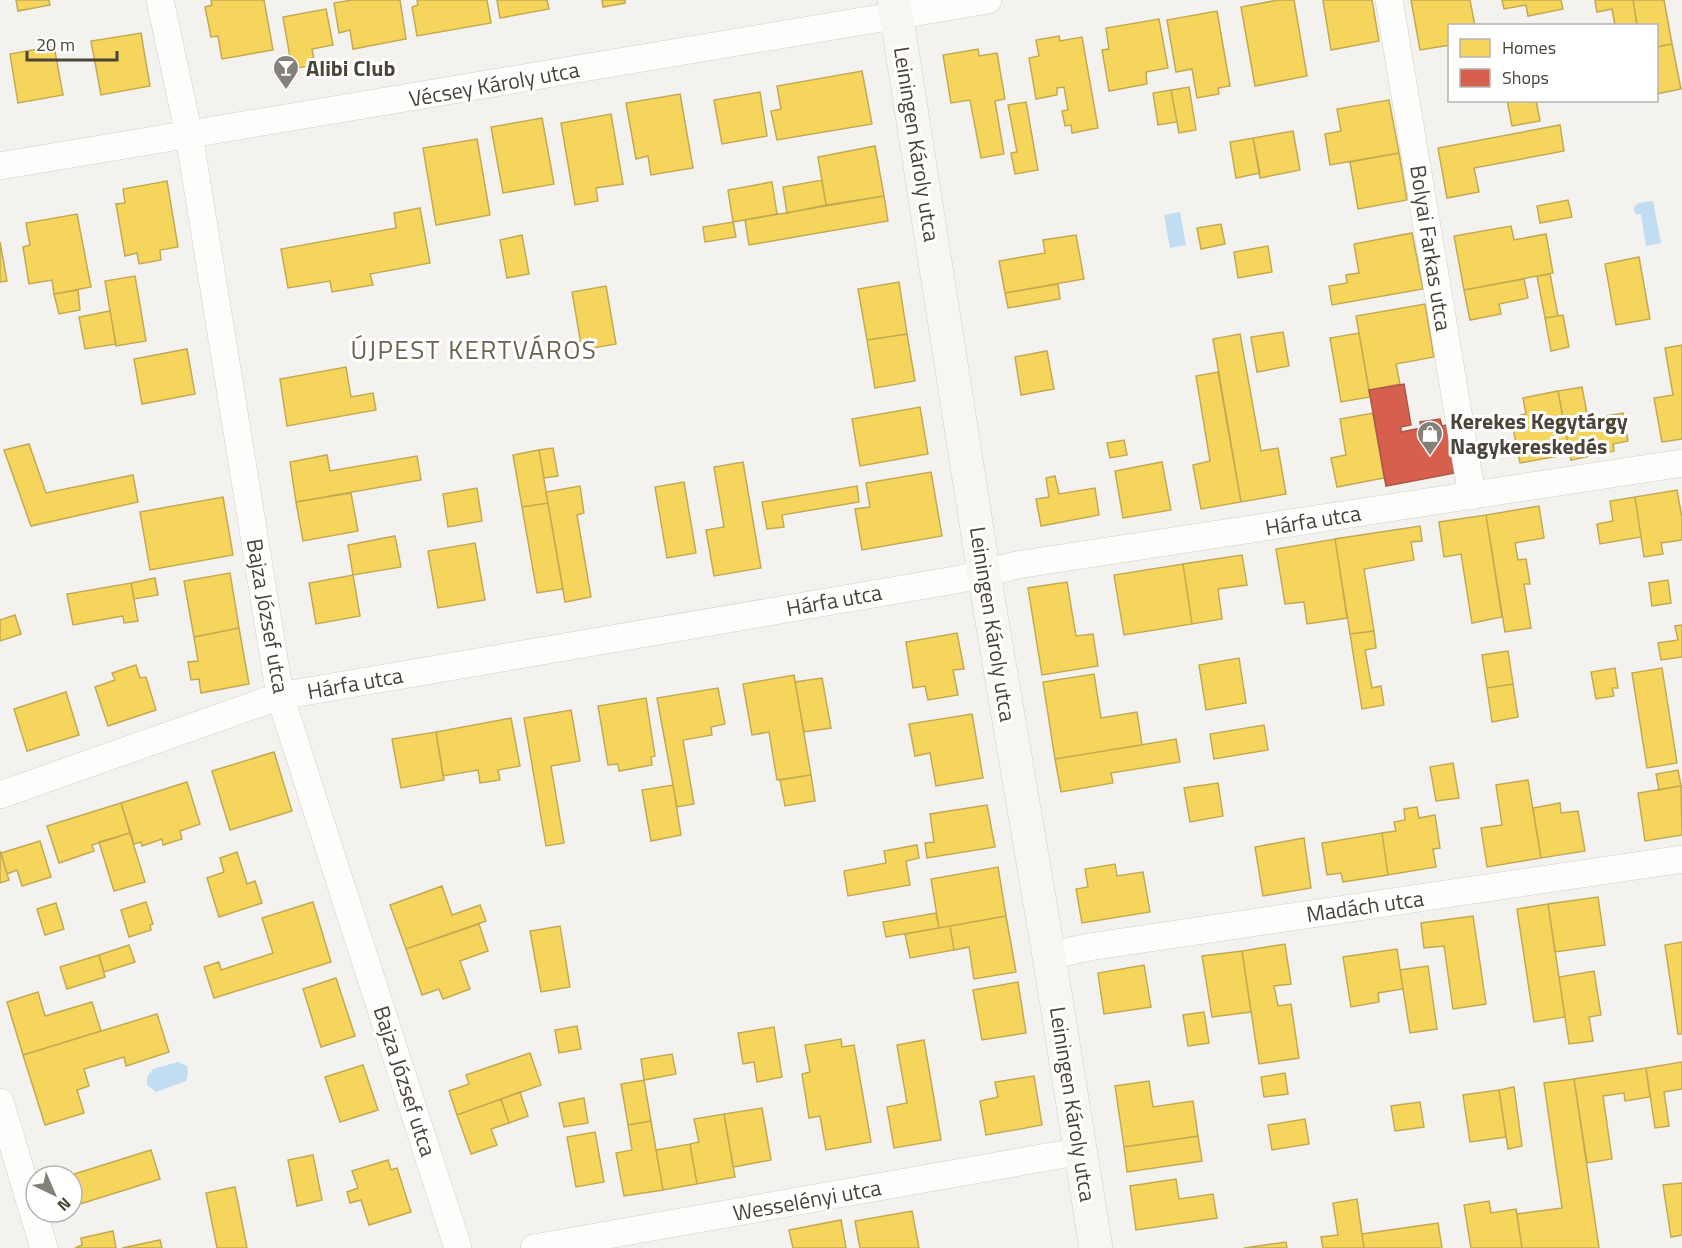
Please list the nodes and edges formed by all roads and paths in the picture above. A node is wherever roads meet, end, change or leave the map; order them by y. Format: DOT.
graph roads {
  1 [pos="160,0"];
  2 [pos="988,0"];
  3 [pos="1389,0"];
  4 [pos="895,8"];
  5 [pos="189,135"];
  6 [pos="0,166"];
  7 [pos="1682,463"];
  8 [pos="1472,496"];
  9 [pos="984,574"];
  10 [pos="280,696"];
  11 [pos="0,795"];
  12 [pos="1682,859"];
  13 [pos="1049,956"];
  14 [pos="0,1102"];
  15 [pos="1081,1151"];
  16 [pos="44,1248"];
  17 [pos="459,1248"];
  18 [pos="534,1248"];
  19 [pos="1096,1248"];
  1 -- 5 [label="street, Bajza József utca"];
  2 -- 4 [label="street, Vécsey Károly utca"];
  3 -- 8 [label="street, Bolyai Farkas utca"];
  4 -- 5 [label="street, Vécsey Károly utca"];
  4 -- 9 [label="street, Leiningen Károly utca"];
  5 -- 6 [label="street, Vécsey Károly utca"];
  5 -- 10 [label="street, Bajza József utca"];
  7 -- 8 [label="street, Hárfa utca"];
  8 -- 9 [label="street, Hárfa utca"];
  9 -- 10 [label="street, Hárfa utca"];
  9 -- 13 [label="street, Leiningen Károly utca"];
  10 -- 11 [label="street, Hárfa utca"];
  10 -- 17 [label="street, Bajza József utca"];
  12 -- 13 [label="street, Madách utca"];
  13 -- 15 [label="street, Leiningen Károly utca"];
  14 -- 16 [label="street"];
  15 -- 18 [label="street, Wesselényi utca"];
  15 -- 19 [label="street, Leiningen Károly utca"];
}
